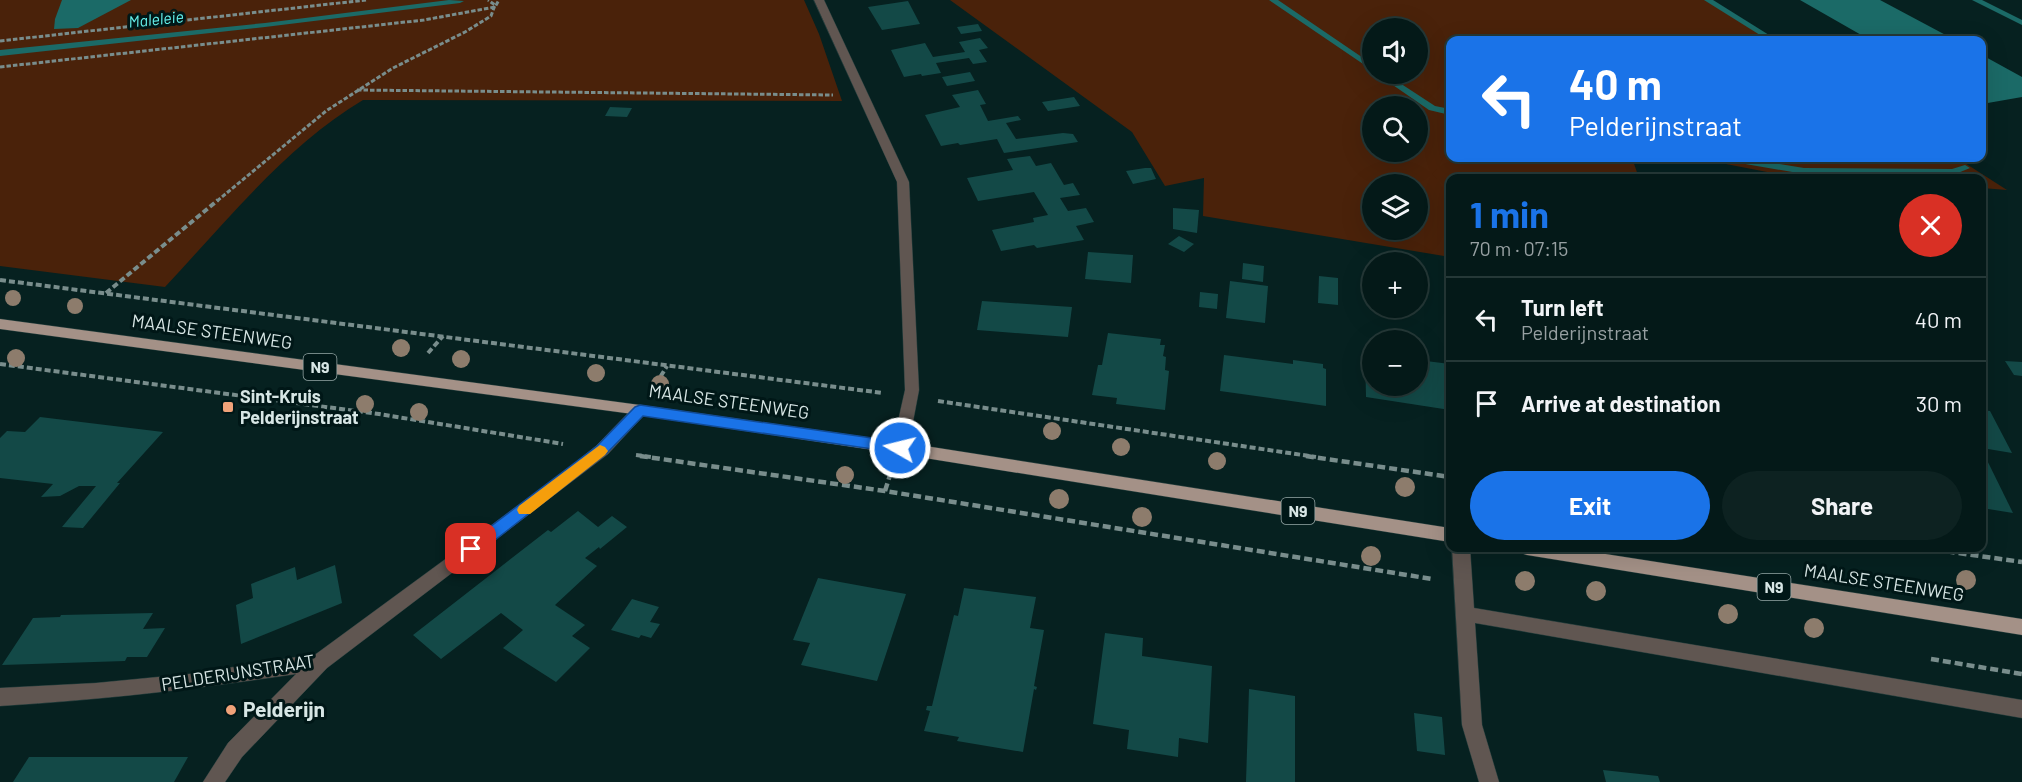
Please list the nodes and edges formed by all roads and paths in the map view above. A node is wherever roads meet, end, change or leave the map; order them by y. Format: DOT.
graph roads {
  1 [pos="366,0"];
  2 [pos="488,0"];
  3 [pos="499,0"];
  4 [pos="819,0"];
  5 [pos="495,7"];
  6 [pos="0,41"];
  7 [pos="0,67"];
  8 [pos="357,90"];
  9 [pos="863,96"];
  10 [pos="0,280"];
  11 [pos="105,293"];
  12 [pos="0,324"];
  13 [pos="0,364"];
  14 [pos="911,397"];
  15 [pos="640,410"];
  16 [pos="900,448"];
  17 [pos="602,450"];
  18 [pos="1446,476"];
  19 [pos="885,492"];
  20 [pos="1446,534"];
  21 [pos="1461,552"];
  22 [pos="1552,552"];
  23 [pos="1951,552"];
  24 [pos="2022,562"];
  25 [pos="1465,614"];
  26 [pos="2022,627"];
  27 [pos="320,662"];
  28 [pos="0,697"];
  29 [pos="2022,709"];
  30 [pos="213,782"];
  31 [pos="1489,782"];
  1 -- 6 [label="path"];
  2 -- 5 [label="path"];
  3 -- 5 [label="path"];
  4 -- 9 [label="street"];
  5 -- 7 [label="path"];
  5 -- 8 [label="path"];
  8 -- 9 [label="path"];
  8 -- 11 [label="path"];
  9 -- 14 [label="street"];
  10 -- 11 [label="path"];
  11 -- 14 [label="path"];
  12 -- 15 [label="main road, MAALSE STEENWEG / N9"];
  13 -- 17 [label="path"];
  14 -- 16 [label="street"];
  14 -- 18 [label="path"];
  15 -- 16 [label="main road, MAALSE STEENWEG / N9"];
  15 -- 17 [label="street, PELDERIJNSTRAAT"];
  16 -- 20 [label="main road, MAALSE STEENWEG / N9"];
  17 -- 19 [label="path"];
  17 -- 27 [label="street, PELDERIJNSTRAAT"];
  21 -- 25 [label="street"];
  22 -- 26 [label="main road, MAALSE STEENWEG / N9"];
  23 -- 24 [label="path"];
  25 -- 29 [label="street"];
  25 -- 31 [label="street"];
  27 -- 28 [label="street, PELDERIJNSTRAAT"];
  27 -- 30 [label="street"];
}
